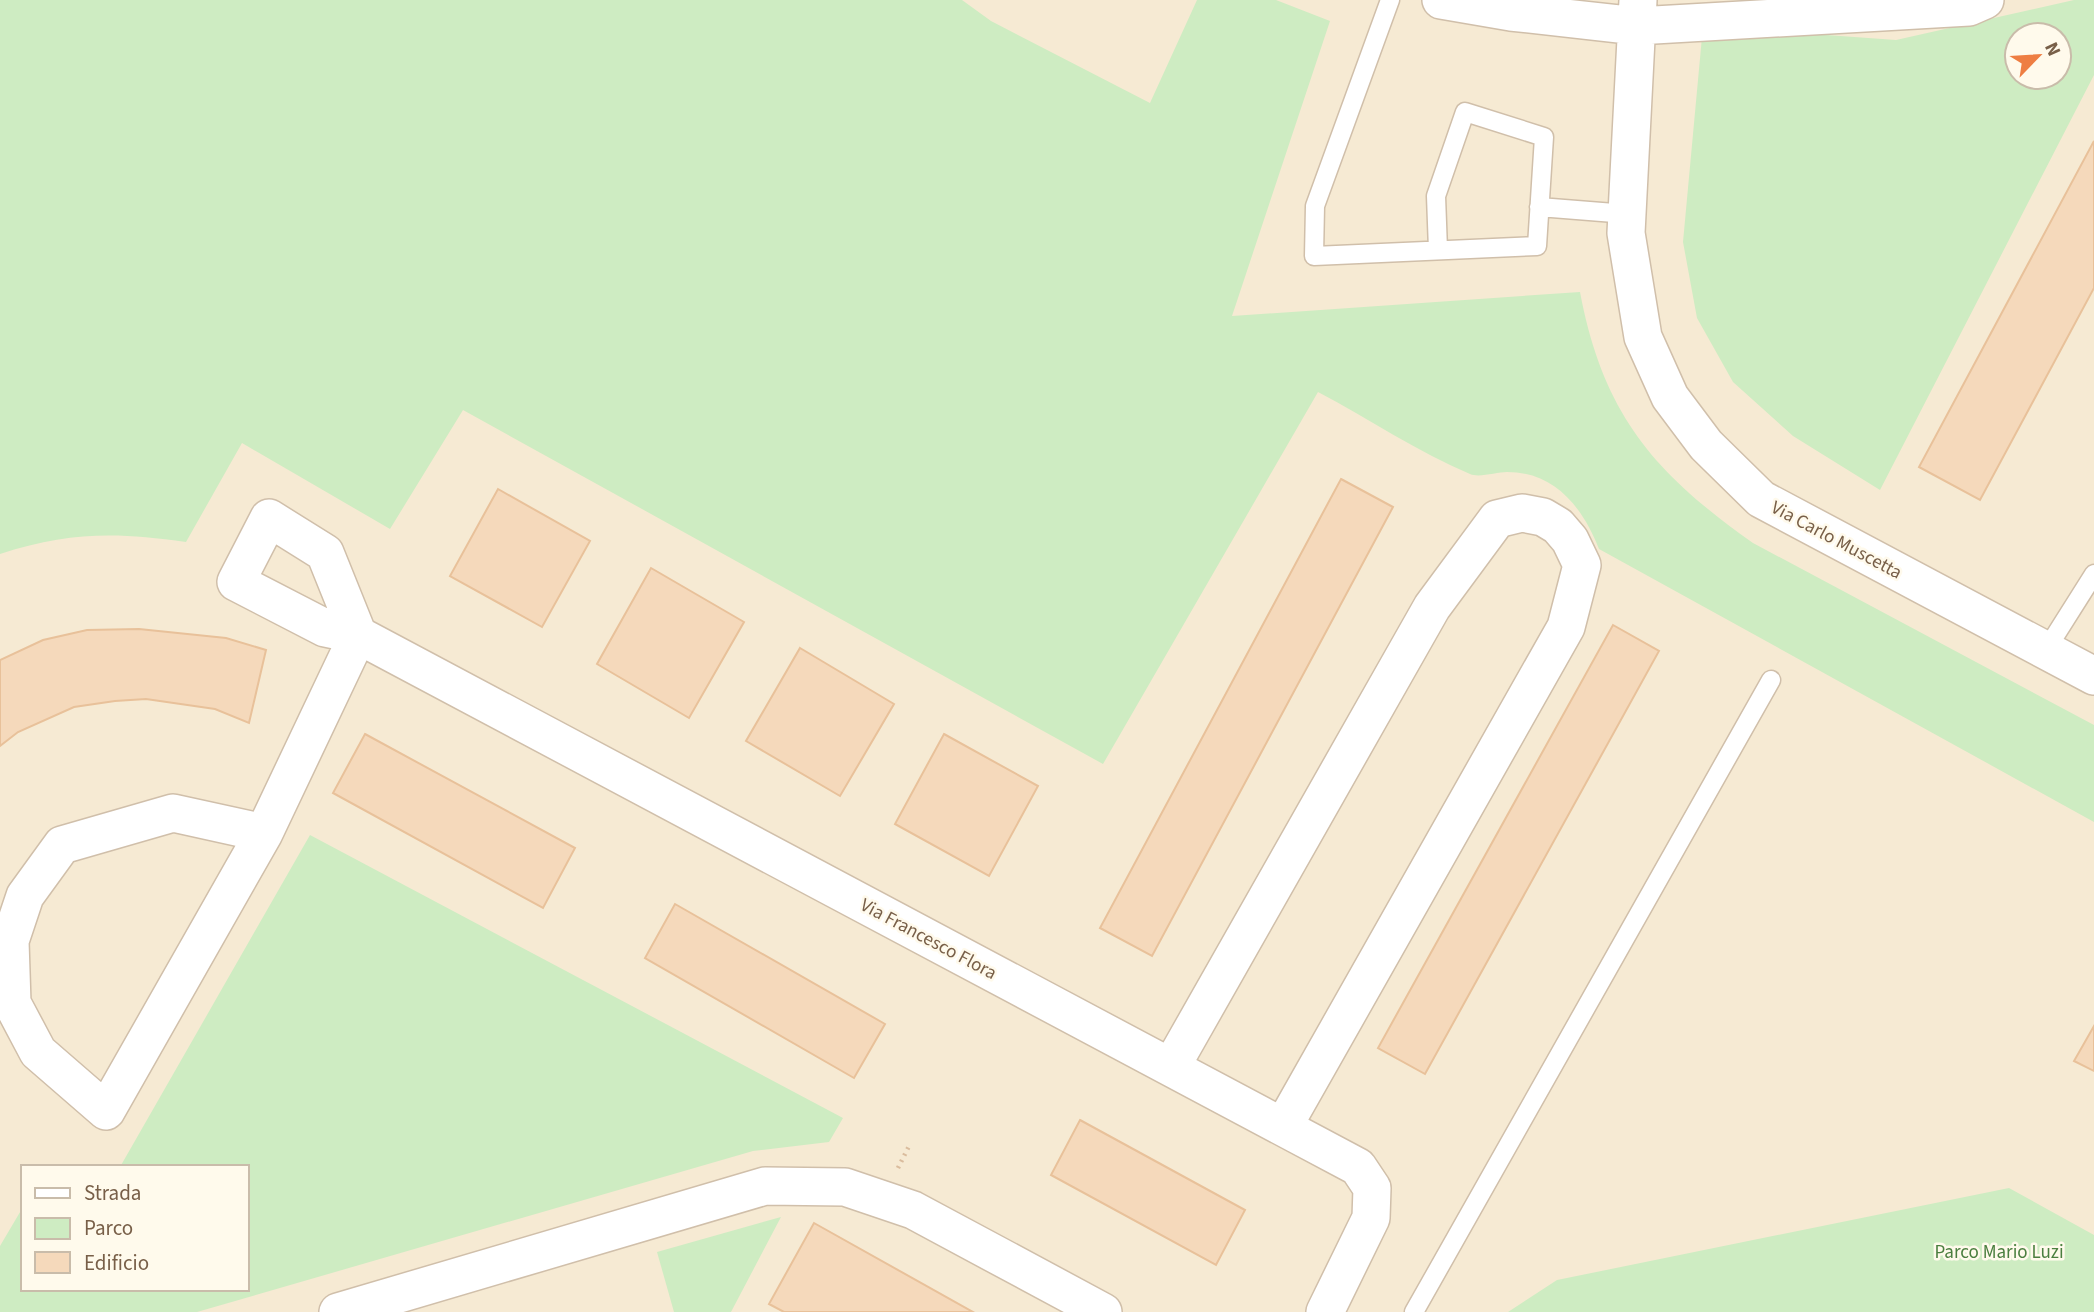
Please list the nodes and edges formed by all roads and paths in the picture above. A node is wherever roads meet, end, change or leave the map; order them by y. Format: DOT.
graph roads {
  1 [pos="1390,0"];
  2 [pos="1441,0"];
  3 [pos="1984,0"];
  4 [pos="1637,13"];
  5 [pos="1539,207"];
  6 [pos="1627,214"];
  7 [pos="1438,250"];
  8 [pos="2094,574"];
  9 [pos="2046,650"];
  10 [pos="2094,676"];
  11 [pos="1771,680"];
  12 [pos="264,833"];
  13 [pos="1171,1067"];
  14 [pos="1283,1127"];
  15 [pos="338,1312"];
  16 [pos="1104,1312"];
  17 [pos="1325,1312"];
  18 [pos="1414,1312"];
  1 -- 7 [label="lane"];
  2 -- 4 [label="street"];
  3 -- 4 [label="street"];
  4 -- 6 [label="street, Via Carlo Muscetta"];
  5 -- 6 [label="lane"];
  5 -- 7 [label="lane"];
  5 -- 7 [label="lane"];
  6 -- 9 [label="street, Via Carlo Muscetta"];
  8 -- 9 [label="lane"];
  9 -- 10 [label="street, Via Carlo Muscetta"];
  11 -- 18 [label="lane"];
  12 -- 12 [label="street"];
  12 -- 13 [label="street, Via Francesco Flora"];
  13 -- 14 [label="street, Via Francesco Flora"];
  13 -- 14 [label="street"];
  14 -- 17 [label="street, Via Francesco Flora"];
  15 -- 16 [label="street"];
}
